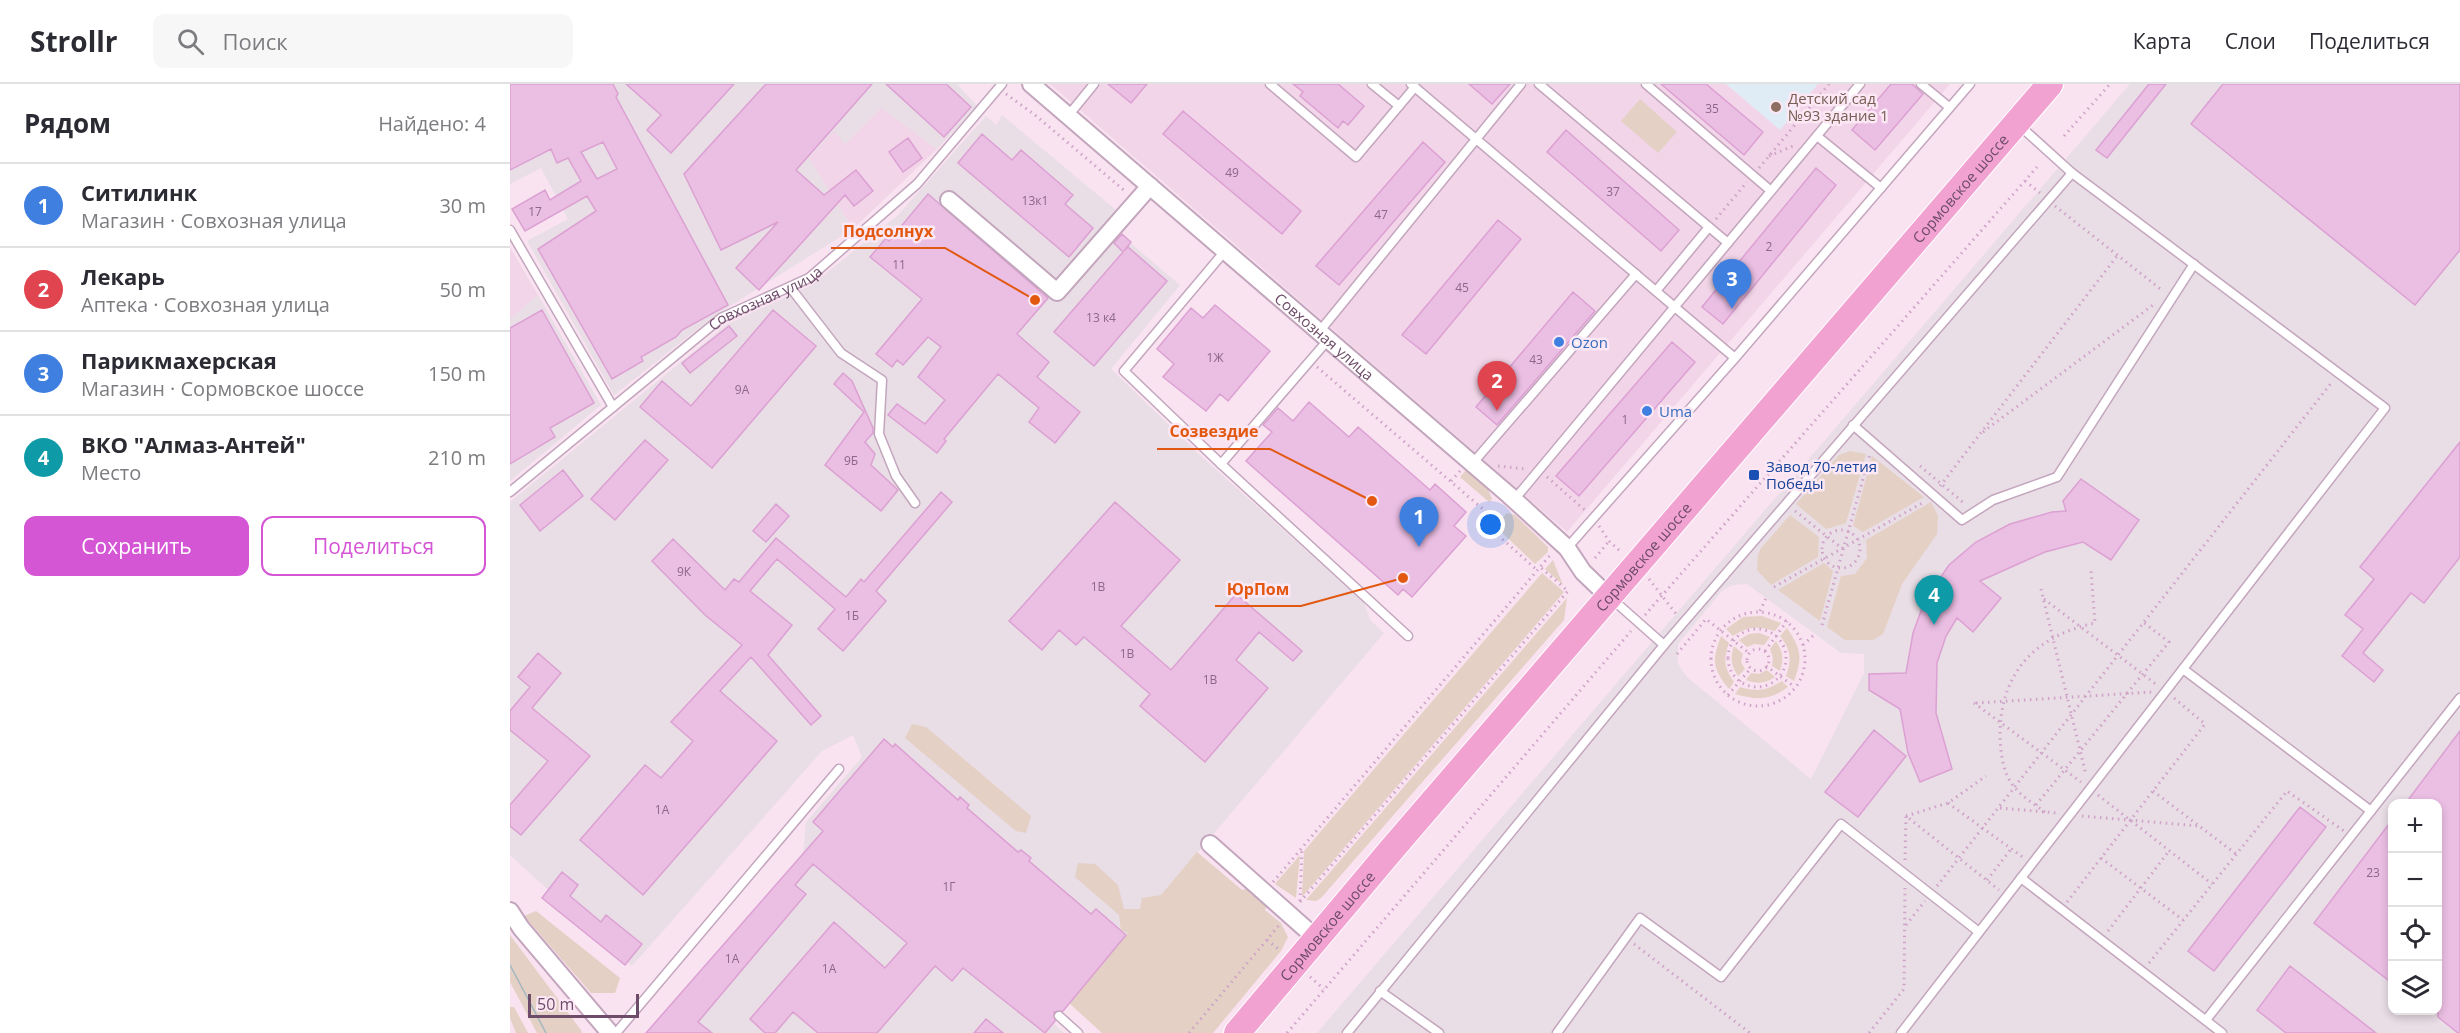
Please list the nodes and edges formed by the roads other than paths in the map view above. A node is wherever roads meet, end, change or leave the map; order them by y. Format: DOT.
graph roads {
  1 [pos="1031,84"];
  2 [pos="1095,84"];
  3 [pos="1269,84"];
  4 [pos="1372,84"];
  5 [pos="1521,84"];
  6 [pos="1539,84"];
  7 [pos="1646,84"];
  8 [pos="1860,84"];
  9 [pos="1922,84"];
  10 [pos="1970,84"];
  11 [pos="2050,84"];
  12 [pos="1413,86"];
  13 [pos="1001,87"];
  14 [pos="1399,106"];
  15 [pos="1949,107"];
  16 [pos="1068,116"];
  17 [pos="2016,123"];
  18 [pos="1817,135"];
  19 [pos="1475,138"];
  20 [pos="2072,173"];
  21 [pos="1150,186"];
  22 [pos="1881,188"];
  23 [pos="1771,191"];
  24 [pos="949,200"];
  25 [pos="1709,227"];
  26 [pos="510,230"];
  27 [pos="1728,243"];
  28 [pos="1225,251"];
  29 [pos="2194,264"];
  30 [pos="1636,274"];
  31 [pos="790,287"];
  32 [pos="1656,291"];
  33 [pos="1675,307"];
  34 [pos="1323,336"];
  35 [pos="1735,358"];
  36 [pos="613,407"];
  37 [pos="1853,425"];
  38 [pos="1221,464"];
  39 [pos="1468,466"];
  40 [pos="510,492"];
  41 [pos="1514,500"];
  42 [pos="915,502"];
  43 [pos="1564,545"];
  44 [pos="1609,597"];
  45 [pos="1408,636"];
  46 [pos="1664,645"];
  47 [pos="2183,669"];
  48 [pos="2460,698"];
  49 [pos="839,769"];
  50 [pos="2371,811"];
  51 [pos="1210,844"];
  52 [pos="2021,878"];
  53 [pos="510,911"];
  54 [pos="1979,932"];
  55 [pos="1317,939"];
  56 [pos="1380,991"];
  57 [pos="1059,1016"];
  58 [pos="2206,1020"];
  59 [pos="610,1033"];
  60 [pos="616,1033"];
  61 [pos="1078,1033"];
  62 [pos="1237,1033"];
  63 [pos="1347,1033"];
  64 [pos="1439,1033"];
  65 [pos="1557,1033"];
  66 [pos="1900,1033"];
  67 [pos="2222,1033"];
  1 -- 16 [label="street, Совхозная улица"];
  2 -- 16 [label="lane"];
  3 -- 14 [label="lane"];
  4 -- 14 [label="lane"];
  5 -- 19 [label="lane"];
  6 -- 25 [label="lane"];
  7 -- 23 [label="lane"];
  8 -- 18 [label="lane"];
  9 -- 15 [label="lane"];
  10 -- 15 [label="lane"];
  11 -- 17 [label="main road, Сормовское шоссе"];
  12 -- 14 [label="lane"];
  12 -- 19 [label="lane"];
  13 -- 31 [label="lane, Совхозная улица"];
  15 -- 22 [label="lane"];
  16 -- 21 [label="street, Совхозная улица"];
  17 -- 20 [label="lane"];
  17 -- 44 [label="main road, Сормовское шоссе"];
  18 -- 22 [label="lane"];
  18 -- 23 [label="lane"];
  19 -- 30 [label="lane"];
  19 -- 34 [label="lane"];
  20 -- 29 [label="lane"];
  20 -- 37 [label="lane"];
  21 -- 24 [label="street"];
  21 -- 28 [label="street, Совхозная улица"];
  22 -- 35 [label="lane"];
  23 -- 27 [label="lane"];
  25 -- 27 [label="lane"];
  25 -- 32 [label="lane"];
  26 -- 36 [label="lane"];
  27 -- 33 [label="lane"];
  28 -- 34 [label="street, Совхозная улица"];
  28 -- 38 [label="lane"];
  29 -- 37 [label="lane"];
  29 -- 47 [label="lane"];
  30 -- 32 [label="lane"];
  30 -- 39 [label="lane"];
  31 -- 36 [label="lane, Совхозная улица"];
  31 -- 42 [label="lane"];
  32 -- 33 [label="lane"];
  33 -- 35 [label="lane"];
  33 -- 41 [label="lane"];
  34 -- 38 [label="lane"];
  34 -- 39 [label="street, Совхозная улица"];
  35 -- 43 [label="lane"];
  36 -- 40 [label="lane, Совхозная улица"];
  37 -- 46 [label="lane"];
  38 -- 45 [label="lane"];
  39 -- 41 [label="street, Совхозная улица"];
  41 -- 43 [label="street, Совхозная улица"];
  43 -- 44 [label="street, Совхозная улица"];
  44 -- 46 [label="lane"];
  44 -- 55 [label="main road, Сормовское шоссе"];
  46 -- 56 [label="lane"];
  47 -- 50 [label="lane"];
  47 -- 52 [label="lane"];
  48 -- 50 [label="lane"];
  49 -- 60 [label="lane"];
  50 -- 58 [label="lane"];
  51 -- 55 [label="street"];
  52 -- 54 [label="lane"];
  52 -- 58 [label="lane"];
  53 -- 59 [label="street"];
  54 -- 65 [label="lane"];
  54 -- 66 [label="lane"];
  55 -- 62 [label="main road, Сормовское шоссе"];
  56 -- 63 [label="lane"];
  56 -- 64 [label="lane"];
  57 -- 61 [label="lane"];
  58 -- 67 [label="lane"];
}
